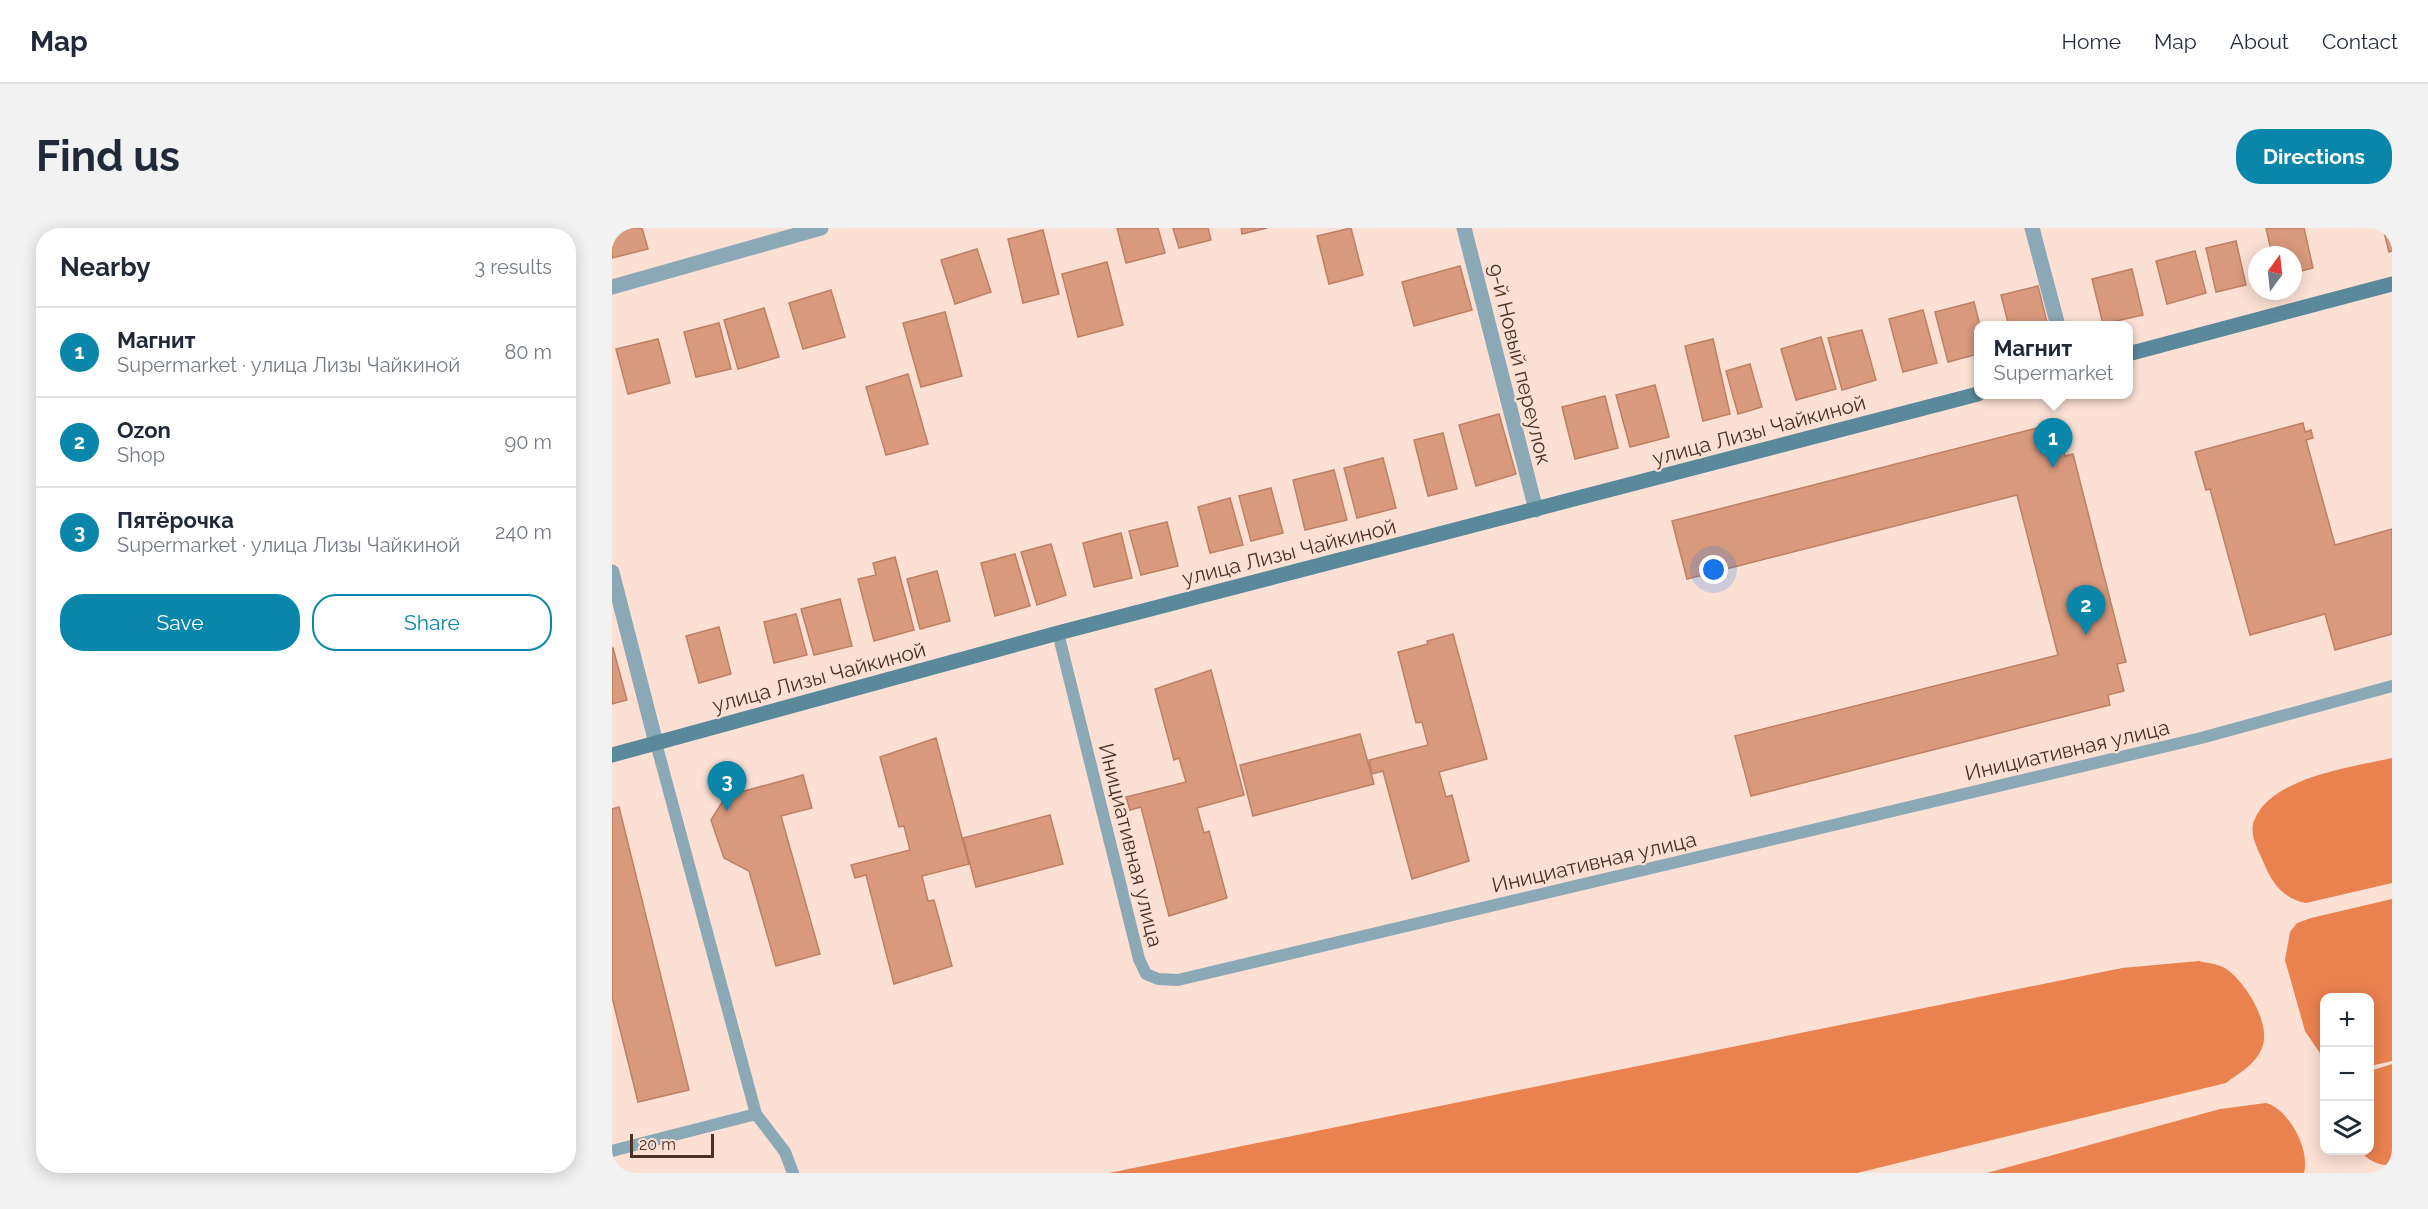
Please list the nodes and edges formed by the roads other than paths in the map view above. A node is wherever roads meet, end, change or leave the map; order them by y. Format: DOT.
graph roads {
  1 [pos="821,228"];
  2 [pos="1464,228"];
  3 [pos="2032,228"];
  4 [pos="2392,284"];
  5 [pos="612,287"];
  6 [pos="2057,321"];
  7 [pos="2133,353"];
  8 [pos="1974,395"];
  9 [pos="1536,510"];
  10 [pos="612,572"];
  11 [pos="1058,633"];
  12 [pos="2392,686"];
  13 [pos="656,743"];
  14 [pos="612,755"];
  15 [pos="756,1114"];
  16 [pos="612,1151"];
  17 [pos="793,1173"];
  1 -- 5 [label="street"];
  2 -- 9 [label="street, 9-й Новый переулок"];
  3 -- 6 [label="street"];
  4 -- 7 [label="main road"];
  8 -- 9 [label="main road, улица Лизы Чайкиной"];
  9 -- 11 [label="main road, улица Лизы Чайкиной"];
  10 -- 13 [label="street"];
  11 -- 12 [label="lane, Инициативная улица"];
  11 -- 13 [label="main road, улица Лизы Чайкиной"];
  13 -- 14 [label="main road, улица Лизы Чайкиной"];
  13 -- 15 [label="lane"];
  15 -- 16 [label="lane"];
  15 -- 17 [label="lane"];
}
